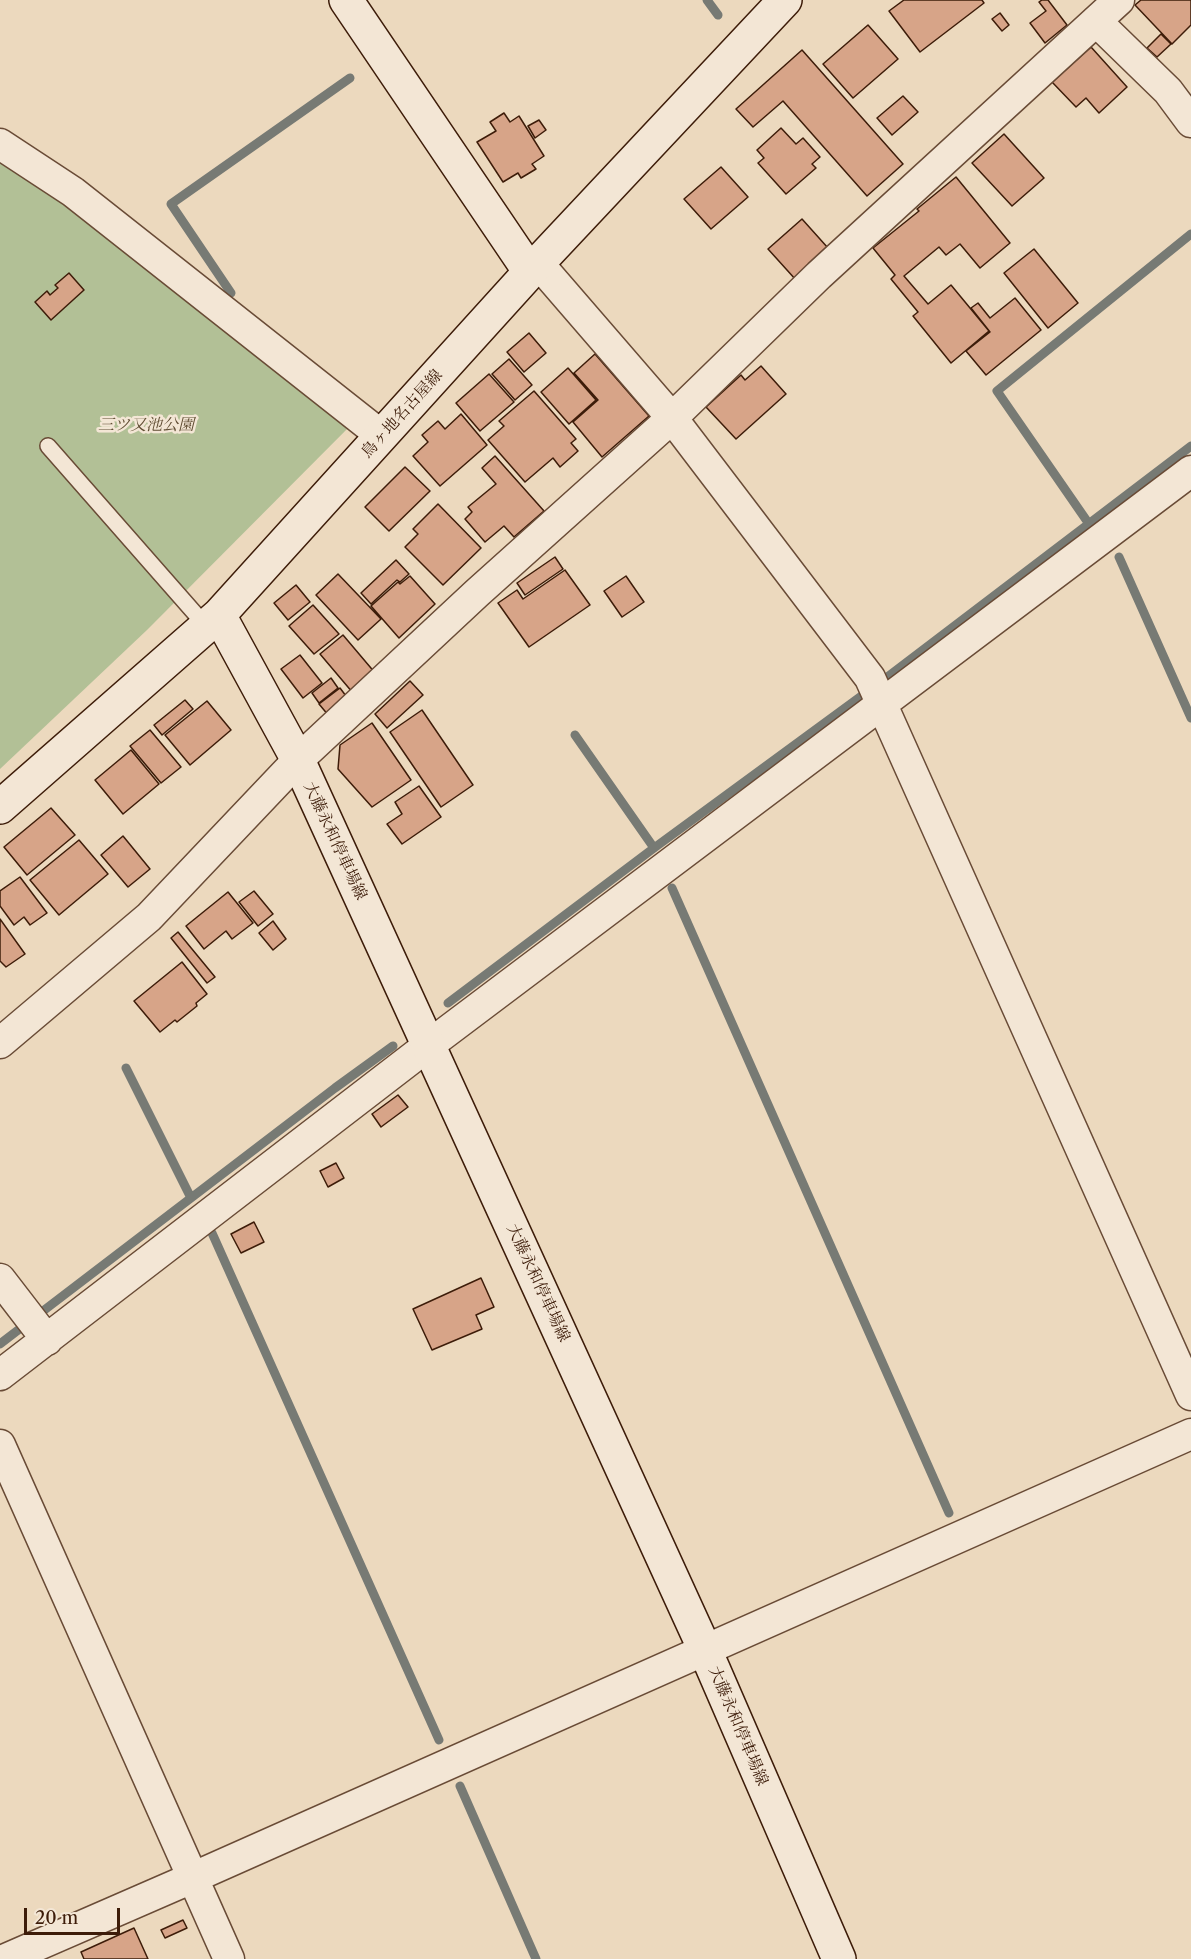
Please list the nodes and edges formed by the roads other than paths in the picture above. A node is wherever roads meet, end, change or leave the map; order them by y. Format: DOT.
graph roads {
  1 [pos="346,0"];
  2 [pos="785,0"];
  3 [pos="1119,0"];
  4 [pos="1096,21"];
  5 [pos="1191,123"];
  6 [pos="0,144"];
  7 [pos="534,268"];
  8 [pos="672,418"];
  9 [pos="382,436"];
  10 [pos="48,446"];
  11 [pos="1191,471"];
  12 [pos="213,620"];
  13 [pos="882,703"];
  14 [pos="298,760"];
  15 [pos="0,807"];
  16 [pos="0,1043"];
  17 [pos="429,1045"];
  18 [pos="0,1279"];
  19 [pos="47,1340"];
  20 [pos="0,1375"];
  21 [pos="1191,1395"];
  22 [pos="1191,1434"];
  23 [pos="0,1445"];
  24 [pos="705,1650"];
  25 [pos="192,1878"];
  26 [pos="6,1959"];
  27 [pos="228,1959"];
  28 [pos="839,1959"];
  1 -- 7 [label="main road"];
  2 -- 7 [label="main road, 鳥ヶ地名古屋線"];
  3 -- 4 [label="street"];
  4 -- 5 [label="street"];
  4 -- 8 [label="street"];
  6 -- 9 [label="street"];
  7 -- 8 [label="street"];
  7 -- 9 [label="main road, 鳥ヶ地名古屋線"];
  8 -- 13 [label="street"];
  8 -- 14 [label="street"];
  9 -- 12 [label="main road, 鳥ヶ地名古屋線"];
  10 -- 12 [label="lane"];
  11 -- 13 [label="street"];
  12 -- 14 [label="main road, 大藤永和停車場線"];
  12 -- 15 [label="main road, 鳥ヶ地名古屋線"];
  13 -- 17 [label="street"];
  13 -- 21 [label="street"];
  14 -- 16 [label="street"];
  14 -- 17 [label="main road, 大藤永和停車場線"];
  17 -- 19 [label="street"];
  17 -- 24 [label="main road, 大藤永和停車場線"];
  18 -- 19 [label="street"];
  19 -- 20 [label="street"];
  22 -- 24 [label="street"];
  23 -- 25 [label="street"];
  24 -- 25 [label="street"];
  24 -- 28 [label="main road, 大藤永和停車場線"];
  25 -- 26 [label="street"];
  25 -- 27 [label="street"];
}
